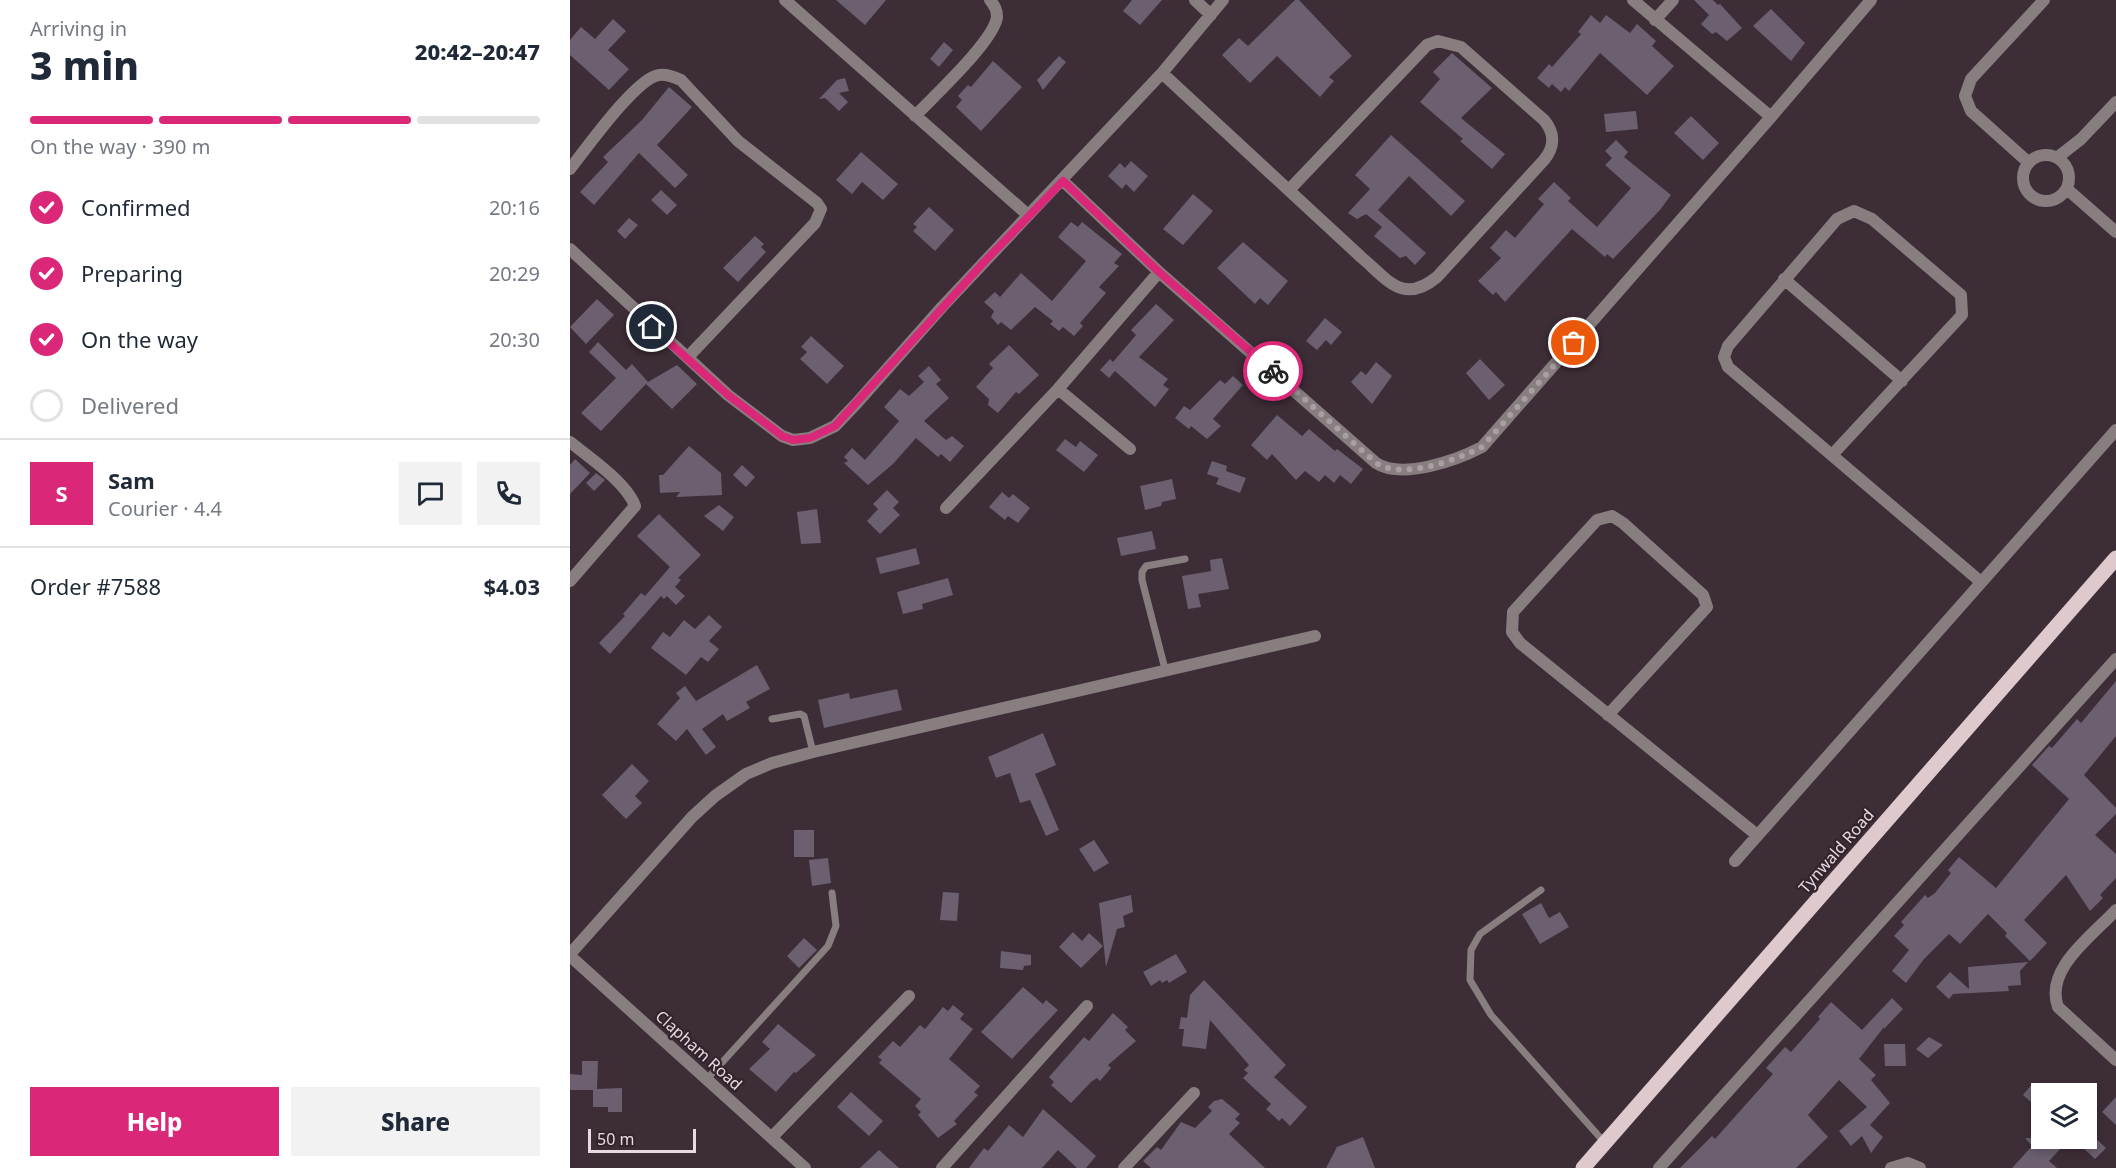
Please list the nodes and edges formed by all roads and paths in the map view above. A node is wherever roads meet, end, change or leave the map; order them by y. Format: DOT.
graph roads {
  1 [pos="785,0"];
  2 [pos="990,0"];
  3 [pos="1195,0"];
  4 [pos="1223,0"];
  5 [pos="1633,0"];
  6 [pos="1673,0"];
  7 [pos="1871,0"];
  8 [pos="2044,0"];
  9 [pos="1211,15"];
  10 [pos="1655,20"];
  11 [pos="1162,73"];
  12 [pos="2116,102"];
  13 [pos="915,116"];
  14 [pos="1772,117"];
  15 [pos="2058,157"];
  16 [pos="2028,162"];
  17 [pos="570,169"];
  18 [pos="1063,181"];
  19 [pos="2067,189"];
  20 [pos="1289,190"];
  21 [pos="1028,215"];
  22 [pos="2116,232"];
  23 [pos="570,249"];
  24 [pos="1159,272"];
  25 [pos="1784,279"];
  26 [pos="688,357"];
  27 [pos="1902,381"];
  28 [pos="1058,389"];
  29 [pos="2116,430"];
  30 [pos="570,442"];
  31 [pos="1130,449"];
  32 [pos="1832,455"];
  33 [pos="946,508"];
  34 [pos="1185,559"];
  35 [pos="2116,559"];
  36 [pos="570,581"];
  37 [pos="1981,582"];
  38 [pos="1315,636"];
  39 [pos="2116,659"];
  40 [pos="1165,669"];
  41 [pos="1608,715"];
  42 [pos="772,719"];
  43 [pos="813,752"];
  44 [pos="1757,835"];
  45 [pos="1735,861"];
  46 [pos="1541,890"];
  47 [pos="832,894"];
  48 [pos="2116,910"];
  49 [pos="570,955"];
  50 [pos="909,996"];
  51 [pos="1087,1006"];
  52 [pos="2116,1060"];
  53 [pos="706,1078"];
  54 [pos="1194,1093"];
  55 [pos="772,1137"];
  56 [pos="1605,1143"];
  57 [pos="805,1168"];
  58 [pos="942,1168"];
  59 [pos="1124,1168"];
  60 [pos="1583,1168"];
  61 [pos="1659,1168"];
  62 [pos="1891,1168"];
  63 [pos="1920,1168"];
  1 -- 13 [label="street"];
  2 -- 13 [label="street"];
  3 -- 9 [label="street"];
  4 -- 9 [label="street"];
  5 -- 10 [label="street"];
  6 -- 10 [label="street"];
  7 -- 14 [label="street"];
  8 -- 16 [label="street"];
  9 -- 11 [label="street"];
  10 -- 14 [label="street"];
  11 -- 18 [label="street"];
  11 -- 20 [label="street"];
  12 -- 15 [label="street"];
  13 -- 21 [label="street"];
  14 -- 24 [label="street"];
  15 -- 16 [label="street"];
  15 -- 19 [label="street"];
  16 -- 19 [label="street"];
  17 -- 26 [label="street"];
  18 -- 21 [label="street"];
  18 -- 24 [label="street"];
  19 -- 22 [label="street"];
  20 -- 20 [label="street"];
  21 -- 26 [label="street"];
  23 -- 26 [label="street"];
  24 -- 28 [label="street"];
  25 -- 27 [label="street"];
  25 -- 27 [label="street"];
  25 -- 32 [label="street"];
  27 -- 32 [label="street"];
  28 -- 31 [label="street"];
  28 -- 33 [label="street"];
  29 -- 37 [label="street"];
  30 -- 36 [label="street"];
  32 -- 37 [label="street"];
  34 -- 40 [label="lane"];
  35 -- 56 [label="main road, Tynwald Road"];
  37 -- 44 [label="street"];
  38 -- 40 [label="street"];
  39 -- 61 [label="street"];
  40 -- 43 [label="street"];
  41 -- 41 [label="street"];
  41 -- 44 [label="street"];
  42 -- 43 [label="lane"];
  43 -- 49 [label="street"];
  44 -- 45 [label="street"];
  46 -- 56 [label="lane"];
  47 -- 53 [label="lane"];
  48 -- 52 [label="street"];
  49 -- 53 [label="street, Clapham Road"];
  50 -- 55 [label="street"];
  51 -- 58 [label="street"];
  53 -- 55 [label="street, Clapham Road"];
  54 -- 59 [label="street"];
  55 -- 57 [label="street, Clapham Road"];
  56 -- 60 [label="main road, Tynwald Road"];
  62 -- 63 [label="street"];
}
